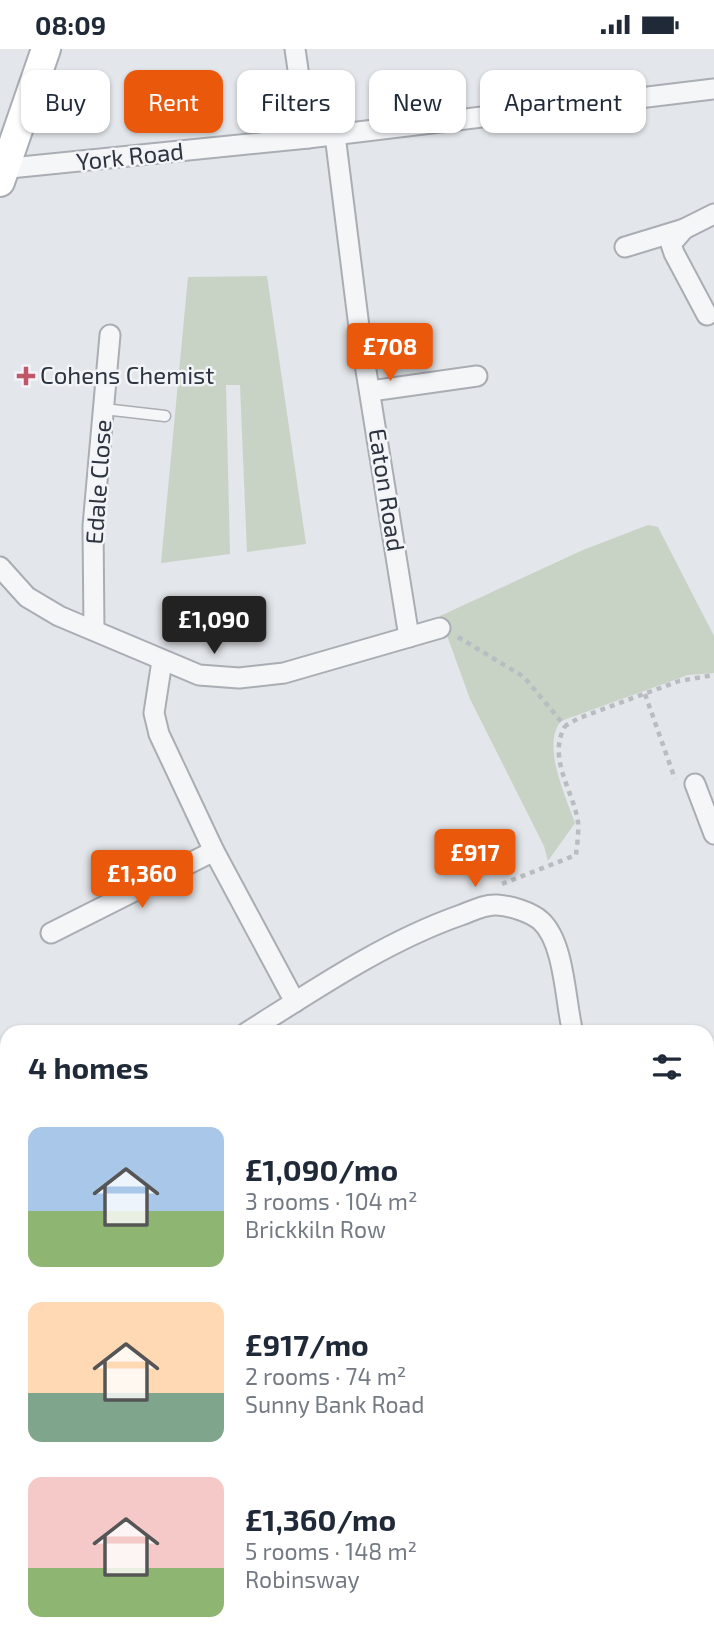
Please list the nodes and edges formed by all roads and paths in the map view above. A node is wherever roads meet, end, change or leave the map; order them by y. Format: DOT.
graph roads {
  1 [pos="46,49"];
  2 [pos="295,49"];
  3 [pos="714,89"];
  4 [pos="335,135"];
  5 [pos="308,138"];
  6 [pos="1,173"];
  7 [pos="714,214"];
  8 [pos="684,229"];
  9 [pos="625,247"];
  10 [pos="707,315"];
  11 [pos="110,335"];
  12 [pos="477,376"];
  13 [pos="371,391"];
  14 [pos="104,409"];
  15 [pos="165,416"];
  16 [pos="0,567"];
  17 [pos="440,628"];
  18 [pos="94,630"];
  19 [pos="409,637"];
  20 [pos="162,661"];
  21 [pos="714,675"];
  22 [pos="645,694"];
  23 [pos="565,726"];
  24 [pos="695,785"];
  25 [pos="714,834"];
  26 [pos="214,851"];
  27 [pos="495,905"];
  28 [pos="51,933"];
  29 [pos="295,1002"];
  30 [pos="259,1025"];
  31 [pos="572,1025"];
  1 -- 6 [label="street"];
  2 -- 5 [label="street"];
  3 -- 4 [label="street, York Road"];
  4 -- 5 [label="street, York Road"];
  4 -- 13 [label="street, Eaton Road"];
  5 -- 6 [label="street, York Road"];
  7 -- 8 [label="street"];
  8 -- 9 [label="street"];
  8 -- 10 [label="street"];
  11 -- 14 [label="street, Edale Close"];
  12 -- 13 [label="street"];
  13 -- 19 [label="street, Eaton Road"];
  14 -- 15 [label="lane"];
  14 -- 18 [label="street, Edale Close"];
  16 -- 18 [label="street"];
  17 -- 19 [label="street"];
  17 -- 23 [label="path"];
  18 -- 20 [label="street"];
  19 -- 20 [label="street"];
  20 -- 26 [label="street"];
  21 -- 22 [label="path"];
  22 -- 23 [label="path"];
  22 -- 24 [label="path"];
  23 -- 27 [label="path"];
  24 -- 25 [label="street"];
  26 -- 28 [label="street"];
  26 -- 29 [label="street"];
  27 -- 29 [label="street"];
  27 -- 31 [label="street"];
  29 -- 30 [label="street"];
}
